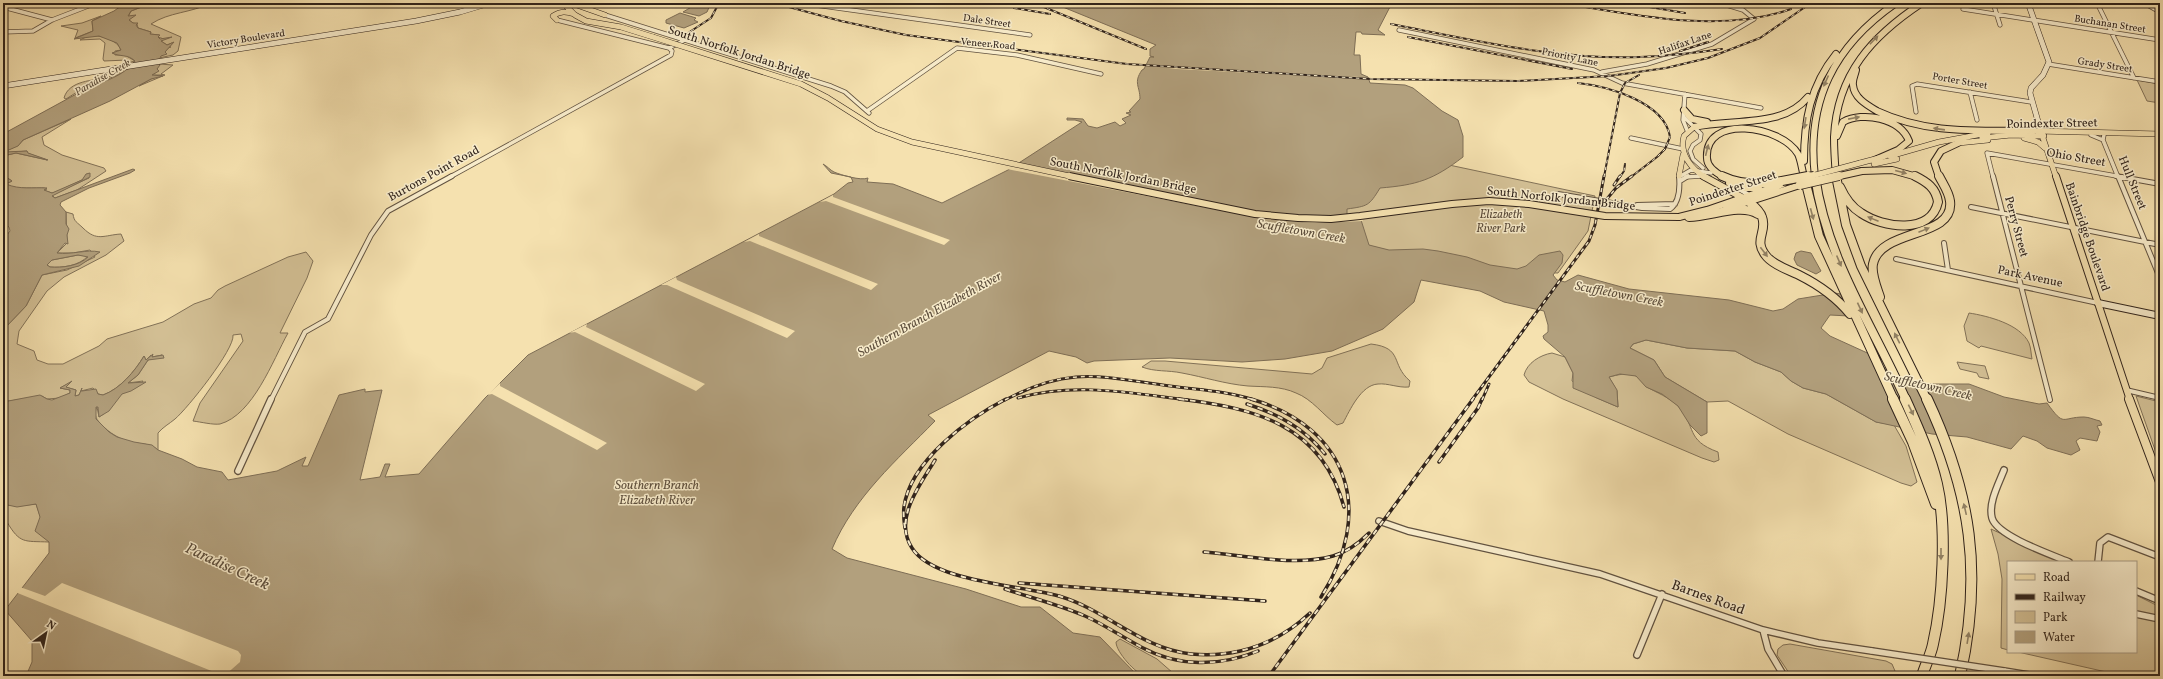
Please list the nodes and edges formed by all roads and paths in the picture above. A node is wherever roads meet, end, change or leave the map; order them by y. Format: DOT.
graph roads {
  1 [pos="6,3"];
  2 [pos="96,3"];
  3 [pos="484,3"];
  4 [pos="490,3"];
  5 [pos="558,3"];
  6 [pos="563,3"];
  7 [pos="801,3"];
  8 [pos="1720,3"];
  9 [pos="1896,3"];
  10 [pos="1922,3"];
  11 [pos="2028,3"];
  12 [pos="2097,3"];
  13 [pos="2144,3"];
  14 [pos="569,5"];
  15 [pos="3,6"];
  16 [pos="1994,6"];
  17 [pos="1963,9"];
  18 [pos="2160,11"];
  19 [pos="555,12"];
  20 [pos="451,13"];
  21 [pos="1996,14"];
  22 [pos="575,15"];
  23 [pos="605,15"];
  24 [pos="52,20"];
  25 [pos="557,20"];
  26 [pos="585,20"];
  27 [pos="2034,20"];
  28 [pos="2000,25"];
  29 [pos="1399,30"];
  30 [pos="3,32"];
  31 [pos="2111,32"];
  32 [pos="1030,35"];
  33 [pos="1855,37"];
  34 [pos="685,40"];
  35 [pos="2160,40"];
  36 [pos="669,48"];
  37 [pos="1858,61"];
  38 [pos="2048,64"];
  39 [pos="1601,72"];
  40 [pos="1102,74"];
  41 [pos="2134,78"];
  42 [pos="2160,82"];
  43 [pos="3,85"];
  44 [pos="1815,85"];
  45 [pos="1970,92"];
  46 [pos="1684,94"];
  47 [pos="2031,102"];
  48 [pos="1761,108"];
  49 [pos="1916,112"];
  50 [pos="1684,114"];
  51 [pos="1748,120"];
  52 [pos="1977,120"];
  53 [pos="1690,129"];
  54 [pos="2039,133"];
  55 [pos="2131,134"];
  56 [pos="2160,134"];
  57 [pos="2104,137"];
  58 [pos="1631,138"];
  59 [pos="1958,143"];
  60 [pos="1834,147"];
  61 [pos="2045,148"];
  62 [pos="1683,152"];
  63 [pos="1988,152"];
  64 [pos="1875,160"];
  65 [pos="2051,163"];
  66 [pos="1834,166"];
  67 [pos="1861,167"];
  68 [pos="1692,169"];
  69 [pos="1711,173"];
  70 [pos="1814,175"];
  71 [pos="1703,176"];
  72 [pos="2118,176"];
  73 [pos="1680,179"];
  74 [pos="1729,183"];
  75 [pos="1781,184"];
  76 [pos="1801,184"];
  77 [pos="2160,184"];
  78 [pos="1558,194"];
  79 [pos="1749,198"];
  80 [pos="1727,203"];
  81 [pos="1971,207"];
  82 [pos="2002,213"];
  83 [pos="1679,217"];
  84 [pos="1688,217"];
  85 [pos="1762,217"];
  86 [pos="2072,227"];
  87 [pos="2144,242"];
  88 [pos="1944,243"];
  89 [pos="2160,245"];
  90 [pos="1896,258"];
  91 [pos="1948,270"];
  92 [pos="2160,278"];
  93 [pos="1846,286"];
  94 [pos="2021,286"];
  95 [pos="2098,303"];
  96 [pos="1882,308"];
  97 [pos="2160,316"];
  98 [pos="1860,329"];
  99 [pos="2126,390"];
  100 [pos="2160,398"];
  101 [pos="2050,400"];
  102 [pos="2004,470"];
  103 [pos="238,471"];
  104 [pos="2160,482"];
  105 [pos="1940,515"];
  106 [pos="1379,521"];
  107 [pos="2160,557"];
  108 [pos="2067,561"];
  109 [pos="2098,561"];
  110 [pos="2137,591"];
  111 [pos="1662,594"];
  112 [pos="2160,601"];
  113 [pos="2137,614"];
  114 [pos="2160,619"];
  115 [pos="1763,630"];
  116 [pos="1637,655"];
  117 [pos="1784,676"];
  118 [pos="1922,676"];
  119 [pos="1960,676"];
  120 [pos="2035,676"];
  1 -- 15 [label="street"];
  2 -- 24 [label="street"];
  3 -- 20 [label="main road, Victory Boulevard"];
  4 -- 20 [label="main road, Victory Boulevard"];
  5 -- 19 [label="main road"];
  6 -- 14 [label="main road"];
  7 -- 32 [label="street, Dale Street"];
  8 -- 39 [label="street, Halifax Lane"];
  9 -- 33 [label="highway"];
  37 -- 10 [label="highway, one-way"];
  11 -- 27 [label="main road"];
  12 -- 31 [label="street"];
  13 -- 18 [label="street"];
  14 -- 19 [label="main road"];
  14 -- 22 [label="main road"];
  14 -- 23 [label="main road"];
  15 -- 24 [label="street"];
  16 -- 21 [label="street"];
  17 -- 21 [label="street, Buchanan Street"];
  19 -- 25 [label="main road"];
  20 -- 43 [label="main road, Victory Boulevard"];
  21 -- 27 [label="street, Buchanan Street"];
  21 -- 28 [label="street"];
  22 -- 25 [label="main road"];
  22 -- 26 [label="main road, South Norfolk Jordan Bridge"];
  23 -- 26 [label="main road"];
  23 -- 34 [label="street"];
  24 -- 30 [label="street"];
  25 -- 36 [label="street"];
  26 -- 83 [label="main road, South Norfolk Jordan Bridge, bridge"];
  27 -- 31 [label="street, Buchanan Street"];
  27 -- 38 [label="main road"];
  29 -- 39 [label="street, Priority Lane"];
  31 -- 35 [label="street, Buchanan Street"];
  31 -- 41 [label="street"];
  33 -- 44 [label="highway"];
  33 -- 93 [label="highway, one-way"];
  34 -- 36 [label="street"];
  34 -- 40 [label="street, Veneer Road"];
  36 -- 103 [label="street, Burtons Point Road"];
  54 -- 37 [label="highway, one-way"];
  37 -- 60 [label="highway"];
  38 -- 41 [label="street, Grady Street"];
  38 -- 47 [label="main road"];
  39 -- 46 [label="street, Priority Lane"];
  41 -- 42 [label="street, Grady Street"];
  44 -- 51 [label="highway"];
  44 -- 76 [label="highway, one-way"];
  45 -- 47 [label="street, Porter Street"];
  45 -- 49 [label="street, Porter Street"];
  45 -- 52 [label="street"];
  46 -- 48 [label="street, Priority Lane"];
  46 -- 50 [label="street"];
  47 -- 54 [label="main road, Bainbridge Boulevard"];
  50 -- 51 [label="highway"];
  50 -- 53 [label="street"];
  50 -- 53 [label="street"];
  51 -- 53 [label="highway"];
  53 -- 62 [label="main road"];
  53 -- 69 [label="street"];
  54 -- 55 [label="main road, Poindexter Street"];
  54 -- 57 [label="main road, Poindexter Street"];
  54 -- 59 [label="main road, Poindexter Street"];
  54 -- 61 [label="main road, Bainbridge Boulevard"];
  54 -- 64 [label="main road, Poindexter Street"];
  55 -- 56 [label="main road, Poindexter Street"];
  55 -- 57 [label="main road, Poindexter Street"];
  57 -- 72 [label="street, Hull Street"];
  58 -- 62 [label="street"];
  59 -- 61 [label="main road"];
  59 -- 67 [label="main road, Poindexter Street"];
  96 -- 59 [label="highway, one-way"];
  60 -- 64 [label="highway, one-way"];
  60 -- 66 [label="highway"];
  61 -- 65 [label="main road, Bainbridge Boulevard"];
  62 -- 68 [label="main road"];
  62 -- 73 [label="main road"];
  63 -- 65 [label="street, Ohio Street"];
  63 -- 82 [label="street, Perry Street"];
  64 -- 67 [label="main road, Poindexter Street"];
  65 -- 72 [label="street, Ohio Street"];
  65 -- 86 [label="main road, Bainbridge Boulevard"];
  67 -- 66 [label="highway, one-way"];
  66 -- 96 [label="highway"];
  67 -- 70 [label="main road, Poindexter Street, bridge"];
  67 -- 76 [label="highway, bridge"];
  68 -- 69 [label="street"];
  68 -- 71 [label="main road"];
  68 -- 73 [label="street"];
  69 -- 74 [label="street"];
  70 -- 75 [label="highway, bridge"];
  70 -- 76 [label="main road, Poindexter Street, bridge"];
  71 -- 73 [label="street"];
  71 -- 79 [label="main road"];
  71 -- 80 [label="main road"];
  72 -- 77 [label="street, Ohio Street"];
  72 -- 87 [label="street, Hull Street"];
  73 -- 78 [label="street"];
  74 -- 75 [label="main road"];
  74 -- 79 [label="street"];
  75 -- 76 [label="main road, Poindexter Street"];
  75 -- 76 [label="highway, one-way"];
  75 -- 79 [label="main road, Poindexter Street"];
  76 -- 93 [label="highway, one-way"];
  79 -- 80 [label="main road, Poindexter Street"];
  79 -- 84 [label="main road, Poindexter Street"];
  79 -- 85 [label="highway"];
  80 -- 83 [label="main road, Poindexter Street"];
  81 -- 82 [label="street"];
  82 -- 86 [label="street"];
  82 -- 94 [label="street, Perry Street"];
  83 -- 84 [label="main road, Poindexter Street"];
  84 -- 85 [label="highway"];
  85 -- 98 [label="highway, one-way"];
  86 -- 87 [label="street"];
  86 -- 95 [label="main road, Bainbridge Boulevard"];
  87 -- 89 [label="street"];
  87 -- 92 [label="street, Hull Street"];
  88 -- 91 [label="street"];
  90 -- 91 [label="street, Park Avenue"];
  91 -- 94 [label="street, Park Avenue"];
  93 -- 98 [label="highway"];
  93 -- 105 [label="highway, one-way"];
  94 -- 95 [label="street, Park Avenue"];
  94 -- 101 [label="street, Perry Street"];
  95 -- 97 [label="main road, Park Avenue"];
  95 -- 99 [label="main road, Bainbridge Boulevard"];
  119 -- 96 [label="highway, one-way"];
  98 -- 105 [label="highway"];
  99 -- 100 [label="street"];
  99 -- 104 [label="main road, Bainbridge Boulevard"];
  102 -- 108 [label="street"];
  105 -- 118 [label="highway, one-way"];
  106 -- 111 [label="street, Barnes Road"];
  107 -- 109 [label="street"];
  110 -- 112 [label="street"];
  111 -- 115 [label="street, Barnes Road"];
  111 -- 116 [label="street"];
  113 -- 114 [label="street"];
  115 -- 117 [label="street"];
  115 -- 120 [label="street, Barnes Road, bridge"];
}
